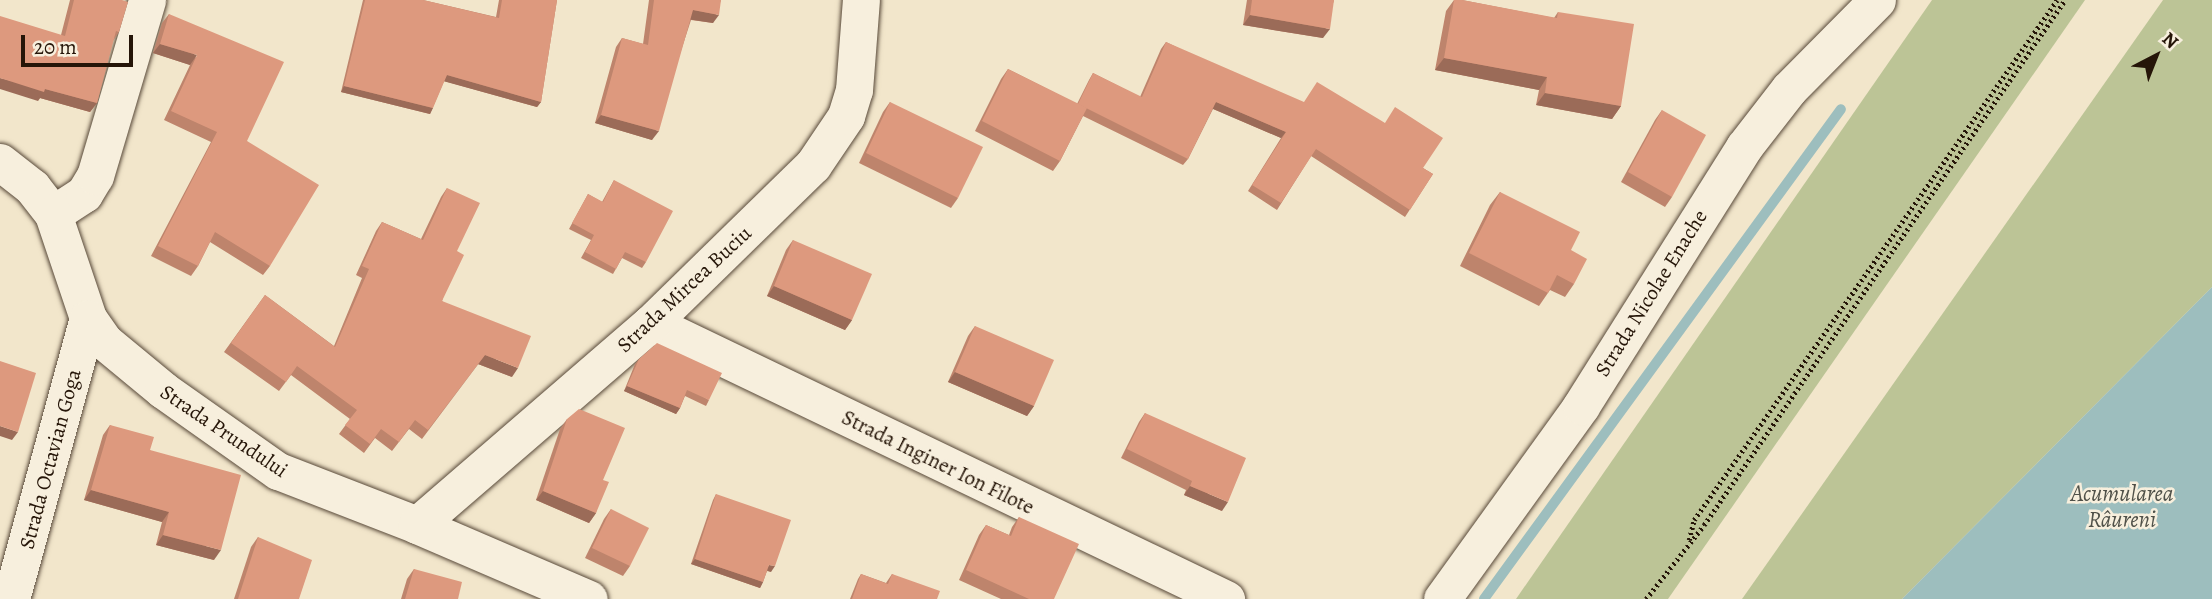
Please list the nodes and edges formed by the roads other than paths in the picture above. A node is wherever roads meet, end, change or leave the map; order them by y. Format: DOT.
graph roads {
  1 [pos="147,0"];
  2 [pos="861,0"];
  3 [pos="1877,0"];
  4 [pos="0,162"];
  5 [pos="53,214"];
  6 [pos="88,318"];
  7 [pos="651,323"];
  8 [pos="418,525"];
  9 [pos="10,599"];
  10 [pos="589,599"];
  11 [pos="1226,599"];
  12 [pos="1442,599"];
  1 -- 5 [label="street"];
  2 -- 7 [label="street, Strada Mircea Buciu"];
  3 -- 12 [label="street, Strada Nicolae Enache"];
  4 -- 5 [label="street, Strada Prundului"];
  5 -- 6 [label="street, Strada Prundului"];
  6 -- 8 [label="street, Strada Prundului"];
  6 -- 9 [label="street, Strada Octavian Goga"];
  7 -- 8 [label="street, Strada Mircea Buciu"];
  7 -- 11 [label="street, Strada Inginer Ion Filote"];
  8 -- 10 [label="street, Strada Prundului"];
}
